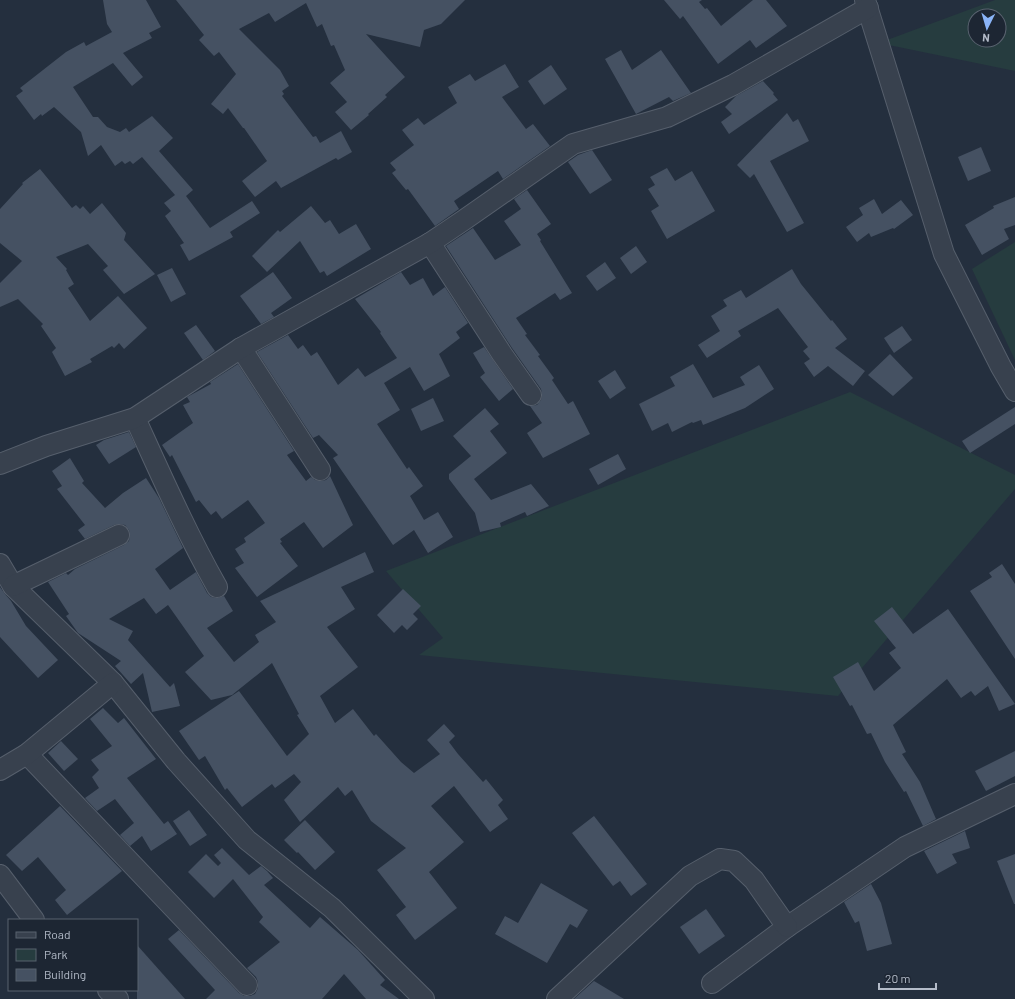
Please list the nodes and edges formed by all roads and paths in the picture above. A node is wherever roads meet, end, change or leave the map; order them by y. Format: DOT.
graph roads {
  1 [pos="866,4"];
  2 [pos="430,242"];
  3 [pos="241,348"];
  4 [pos="1015,391"];
  5 [pos="531,395"];
  6 [pos="135,418"];
  7 [pos="0,464"];
  8 [pos="320,470"];
  9 [pos="119,535"];
  10 [pos="0,564"];
  11 [pos="13,586"];
  12 [pos="217,587"];
  13 [pos="114,683"];
  14 [pos="27,754"];
  15 [pos="0,770"];
  16 [pos="1015,794"];
  17 [pos="0,875"];
  18 [pos="33,919"];
  19 [pos="787,927"];
  20 [pos="712,983"];
  21 [pos="247,985"];
  22 [pos="109,991"];
  23 [pos="118,999"];
  24 [pos="424,999"];
  25 [pos="556,999"];
  1 -- 2 [label="street"];
  1 -- 4 [label="street"];
  2 -- 3 [label="street"];
  2 -- 5 [label="street"];
  3 -- 6 [label="street"];
  3 -- 8 [label="street"];
  6 -- 7 [label="street"];
  6 -- 12 [label="street"];
  9 -- 11 [label="street"];
  10 -- 11 [label="street"];
  11 -- 13 [label="street"];
  13 -- 14 [label="street"];
  13 -- 24 [label="street"];
  14 -- 15 [label="street"];
  14 -- 21 [label="street"];
  16 -- 19 [label="street"];
  17 -- 18 [label="street"];
  19 -- 20 [label="street"];
  19 -- 25 [label="street"];
  22 -- 23 [label="street"];
}
